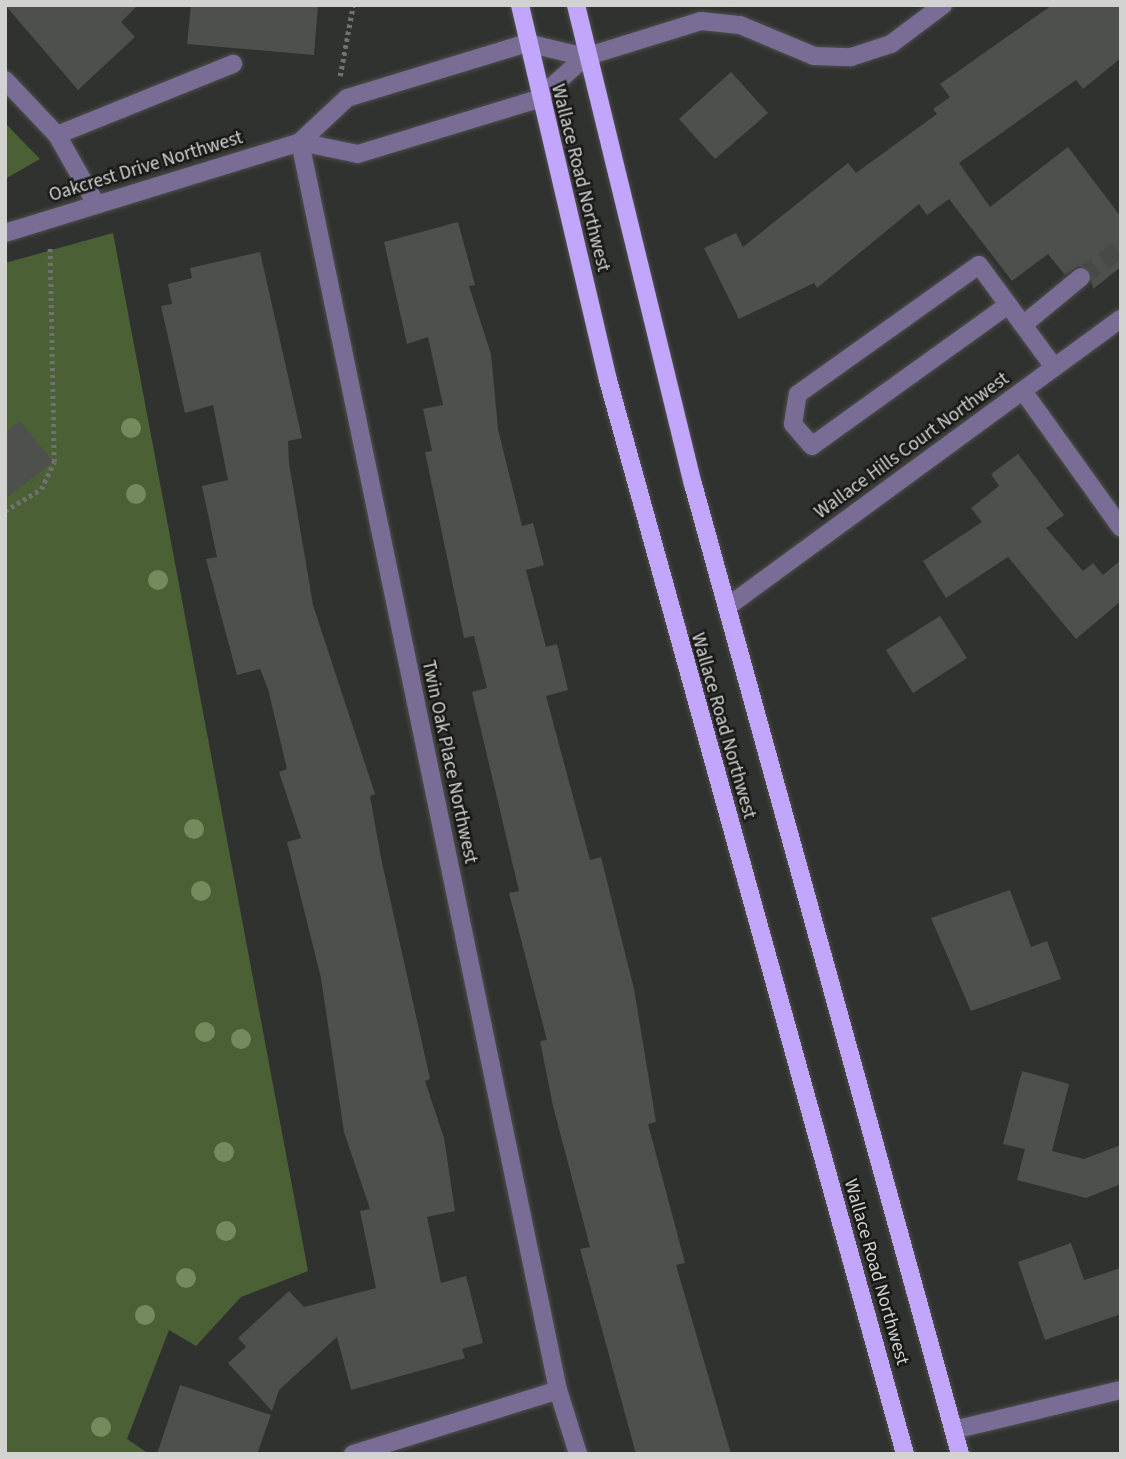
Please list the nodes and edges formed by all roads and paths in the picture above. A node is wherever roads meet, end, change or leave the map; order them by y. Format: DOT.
graph roads {
  1 [pos="353,5"];
  2 [pos="520,5"];
  3 [pos="576,5"];
  4 [pos="943,5"];
  5 [pos="527,43"];
  6 [pos="586,57"];
  7 [pos="233,64"];
  8 [pos="5,80"];
  9 [pos="347,98"];
  10 [pos="538,99"];
  11 [pos="57,135"];
  12 [pos="300,142"];
  13 [pos="96,204"];
  14 [pos="5,233"];
  15 [pos="50,246"];
  16 [pos="1081,277"];
  17 [pos="1008,305"];
  18 [pos="1121,318"];
  19 [pos="1023,325"];
  20 [pos="1054,367"];
  21 [pos="1023,391"];
  22 [pos="5,511"];
  23 [pos="1121,528"];
  24 [pos="727,607"];
  25 [pos="558,1390"];
  26 [pos="1121,1390"];
  27 [pos="954,1430"];
  28 [pos="353,1454"];
  29 [pos="578,1454"];
  30 [pos="905,1454"];
  31 [pos="960,1454"];
  1 -- 9 [label="path"];
  2 -- 5 [label="main road, Wallace Road Northwest"];
  3 -- 6 [label="main road, Wallace Road Northwest"];
  4 -- 6 [label="street"];
  5 -- 6 [label="street"];
  5 -- 9 [label="street, Oakcrest Drive Northwest"];
  5 -- 10 [label="main road, Wallace Road Northwest"];
  6 -- 10 [label="street, Oakcrest Drive Northwest"];
  6 -- 24 [label="main road, Wallace Road Northwest"];
  7 -- 11 [label="street"];
  8 -- 11 [label="street"];
  9 -- 12 [label="street, Oakcrest Drive Northwest"];
  10 -- 12 [label="street, Oakcrest Drive Northwest"];
  10 -- 30 [label="main road, Wallace Road Northwest"];
  11 -- 13 [label="street"];
  12 -- 13 [label="street, Oakcrest Drive Northwest"];
  12 -- 25 [label="street, Twin Oak Place Northwest"];
  13 -- 14 [label="street, Oakcrest Drive Northwest"];
  15 -- 22 [label="path"];
  16 -- 19 [label="street"];
  17 -- 17 [label="street"];
  17 -- 19 [label="street"];
  18 -- 20 [label="street, Wallace Hills Court Northwest"];
  19 -- 20 [label="street"];
  20 -- 21 [label="street, Wallace Hills Court Northwest"];
  21 -- 23 [label="street"];
  21 -- 24 [label="street, Wallace Hills Court Northwest"];
  24 -- 27 [label="main road, Wallace Road Northwest"];
  25 -- 28 [label="street"];
  25 -- 29 [label="street, Twin Oak Place Northwest"];
  26 -- 27 [label="street"];
  27 -- 31 [label="main road, Wallace Road Northwest"];
}
